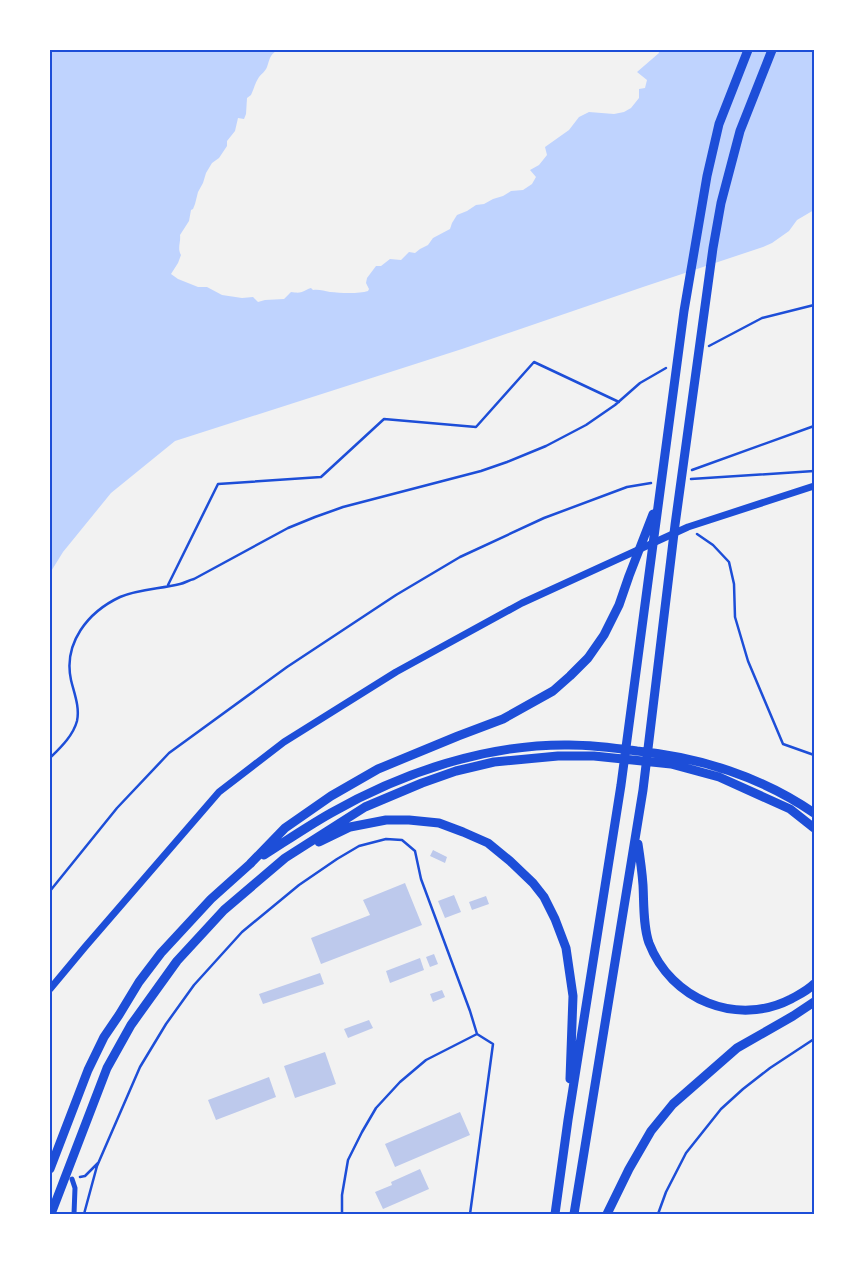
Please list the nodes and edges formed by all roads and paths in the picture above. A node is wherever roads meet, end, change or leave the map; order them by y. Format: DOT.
graph roads {
  1 [pos="748,50"];
  2 [pos="772,50"];
  3 [pos="814,305"];
  4 [pos="704,348"];
  5 [pos="670,365"];
  6 [pos="619,402"];
  7 [pos="814,426"];
  8 [pos="689,471"];
  9 [pos="814,472"];
  10 [pos="691,479"];
  11 [pos="654,482"];
  12 [pos="814,486"];
  13 [pos="659,500"];
  14 [pos="688,527"];
  15 [pos="168,586"];
  16 [pos="814,755"];
  17 [pos="50,758"];
  18 [pos="814,813"];
  19 [pos="814,828"];
  20 [pos="636,833"];
  21 [pos="285,858"];
  22 [pos="250,864"];
  23 [pos="50,891"];
  24 [pos="814,984"];
  25 [pos="50,989"];
  26 [pos="814,1002"];
  27 [pos="477,1034"];
  28 [pos="814,1040"];
  29 [pos="568,1120"];
  30 [pos="99,1162"];
  31 [pos="50,1169"];
  32 [pos="72,1179"];
  33 [pos="51,1214"];
  34 [pos="74,1214"];
  35 [pos="84,1214"];
  36 [pos="342,1214"];
  37 [pos="470,1214"];
  38 [pos="555,1214"];
  39 [pos="574,1214"];
  40 [pos="607,1214"];
  41 [pos="658,1214"];
  1 -- 13 [label="highway"];
  2 -- 20 [label="highway"];
  3 -- 4 [label="path"];
  5 -- 6 [label="path"];
  6 -- 15 [label="path"];
  6 -- 15 [label="path"];
  7 -- 8 [label="path"];
  9 -- 10 [label="path"];
  11 -- 23 [label="path"];
  12 -- 14 [label="street"];
  13 -- 22 [label="highway"];
  13 -- 29 [label="highway"];
  14 -- 16 [label="path"];
  14 -- 25 [label="street"];
  15 -- 17 [label="path"];
  18 -- 22 [label="highway"];
  19 -- 21 [label="highway"];
  20 -- 24 [label="highway"];
  20 -- 39 [label="highway"];
  21 -- 29 [label="highway"];
  21 -- 33 [label="highway"];
  22 -- 31 [label="highway"];
  26 -- 40 [label="highway"];
  27 -- 30 [label="path"];
  27 -- 36 [label="path"];
  27 -- 37 [label="path"];
  28 -- 41 [label="path"];
  29 -- 38 [label="highway"];
  30 -- 32 [label="path"];
  30 -- 35 [label="path"];
  32 -- 34 [label="street"];
}
